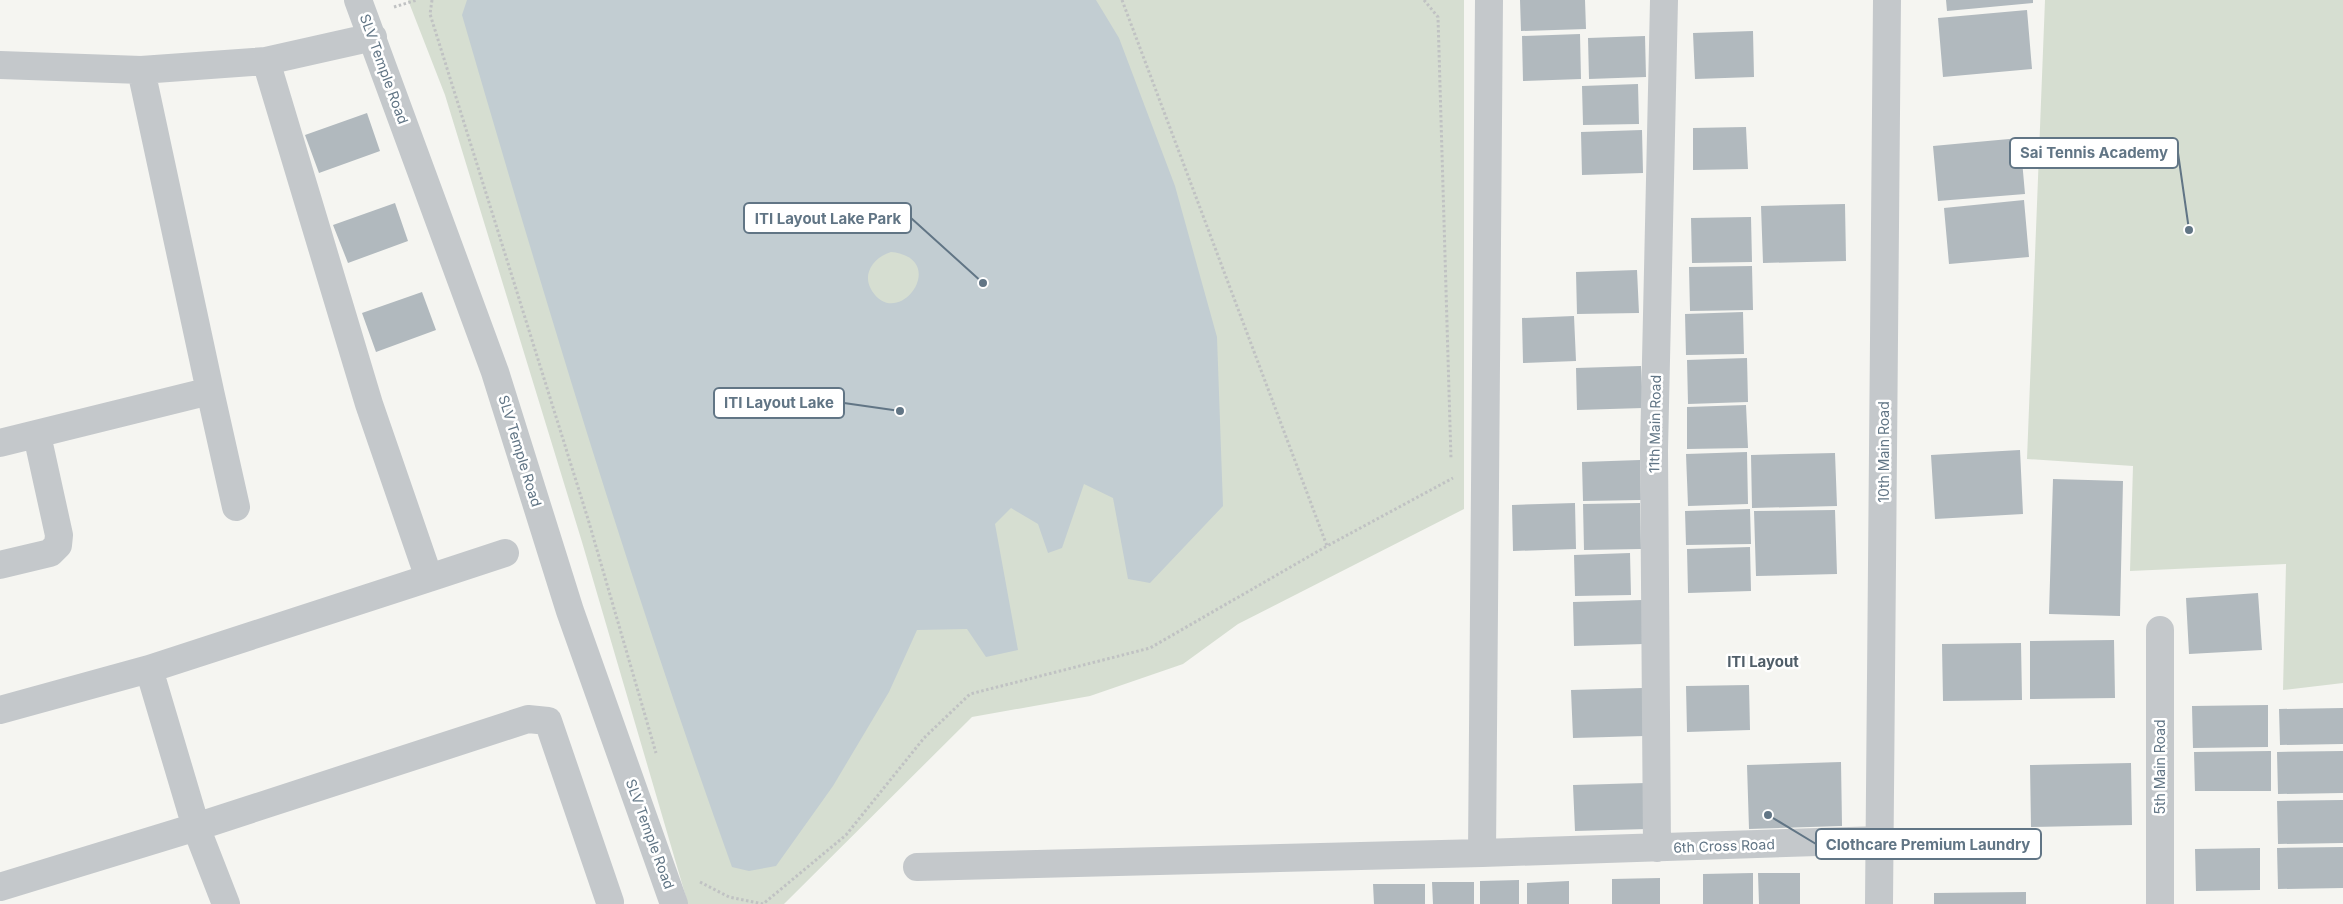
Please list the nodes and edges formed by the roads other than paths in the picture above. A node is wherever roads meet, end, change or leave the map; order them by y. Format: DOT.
graph roads {
  1 [pos="358,0"];
  2 [pos="1489,0"];
  3 [pos="1664,0"];
  4 [pos="1887,0"];
  5 [pos="373,37"];
  6 [pos="266,61"];
  7 [pos="0,65"];
  8 [pos="141,70"];
  9 [pos="210,391"];
  10 [pos="37,435"];
  11 [pos="0,443"];
  12 [pos="236,507"];
  13 [pos="505,553"];
  14 [pos="0,566"];
  15 [pos="429,578"];
  16 [pos="2160,630"];
  17 [pos="149,668"];
  18 [pos="0,710"];
  19 [pos="196,827"];
  20 [pos="1880,840"];
  21 [pos="1657,848"];
  22 [pos="1482,853"];
  23 [pos="917,867"];
  24 [pos="0,886"];
  25 [pos="610,903"];
  26 [pos="226,904"];
  27 [pos="674,904"];
  28 [pos="1879,904"];
  29 [pos="2160,904"];
  1 -- 5 [label="street, SLV Temple Road"];
  2 -- 22 [label="street"];
  3 -- 21 [label="street, 11th Main Road"];
  4 -- 20 [label="street, 10th Main Road"];
  5 -- 6 [label="street"];
  5 -- 27 [label="street, SLV Temple Road"];
  6 -- 8 [label="street"];
  6 -- 15 [label="street"];
  7 -- 8 [label="street"];
  8 -- 9 [label="street"];
  9 -- 10 [label="street"];
  9 -- 12 [label="street"];
  10 -- 11 [label="street"];
  10 -- 14 [label="street"];
  13 -- 15 [label="street"];
  15 -- 17 [label="street"];
  16 -- 29 [label="street, 5th Main Road"];
  17 -- 18 [label="street"];
  17 -- 19 [label="street"];
  19 -- 24 [label="street"];
  19 -- 25 [label="street"];
  19 -- 26 [label="street"];
  20 -- 21 [label="street, 6th Cross Road"];
  20 -- 28 [label="street, 10th Main Road"];
  21 -- 22 [label="street, 6th Cross Road"];
  22 -- 23 [label="street, 6th Cross Road"];
}
